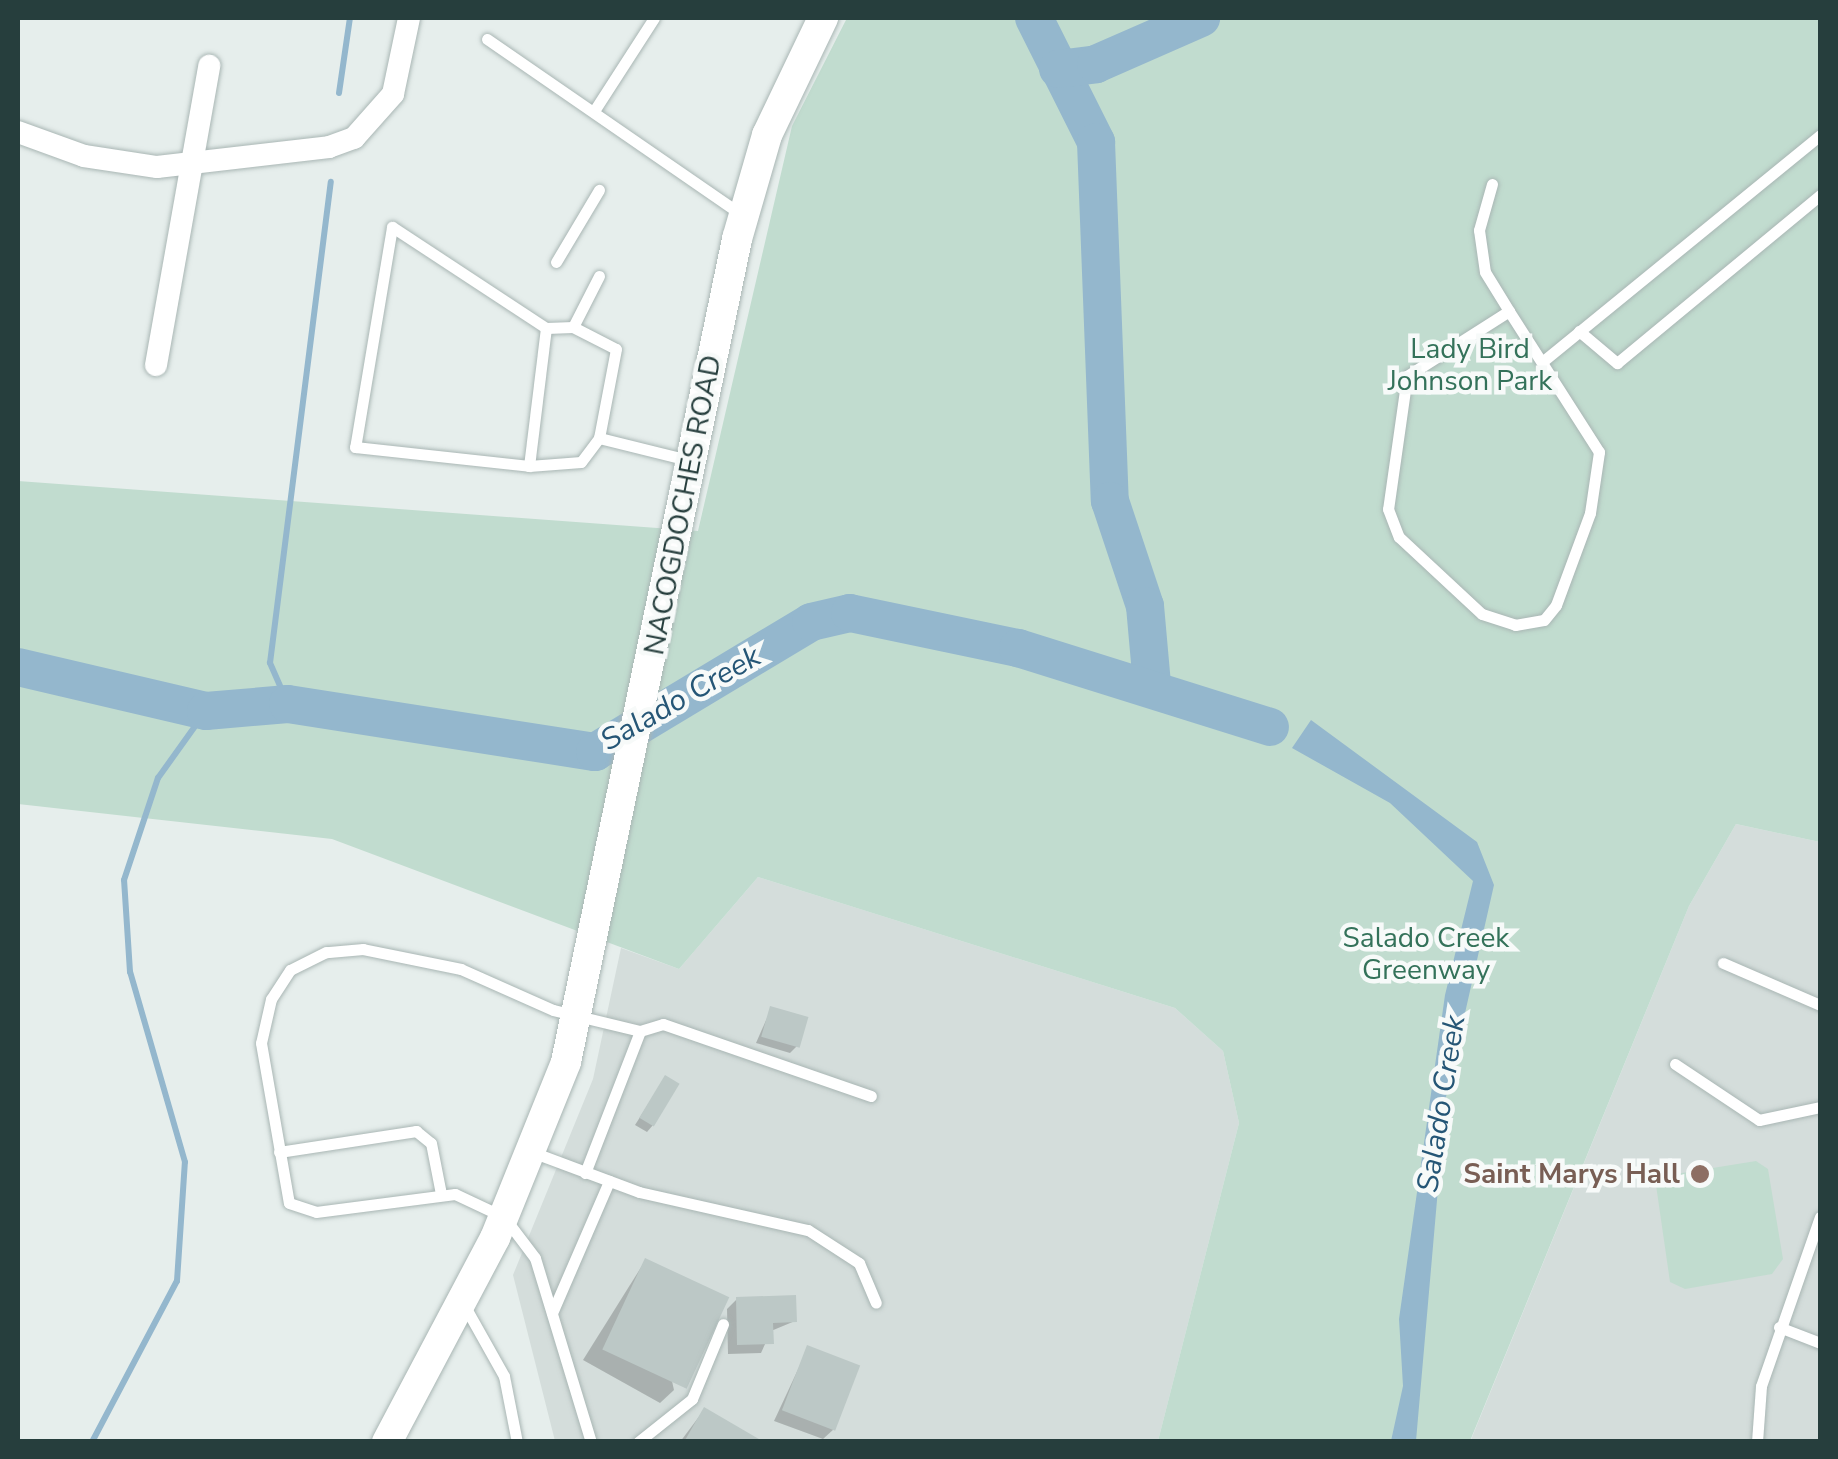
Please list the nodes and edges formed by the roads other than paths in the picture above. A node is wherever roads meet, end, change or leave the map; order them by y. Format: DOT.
graph roads {
  1 [pos="409,18"];
  2 [pos="654,18"];
  3 [pos="820,18"];
  4 [pos="486,39"];
  5 [pos="210,66"];
  6 [pos="594,111"];
  7 [pos="18,132"];
  8 [pos="1820,135"];
  9 [pos="191,168"];
  10 [pos="1492,184"];
  11 [pos="599,190"];
  12 [pos="1820,196"];
  13 [pos="744,216"];
  14 [pos="556,262"];
  15 [pos="599,276"];
  16 [pos="1509,310"];
  17 [pos="573,327"];
  18 [pos="546,328"];
  19 [pos="1579,331"];
  20 [pos="1542,362"];
  21 [pos="156,365"];
  22 [pos="599,438"];
  23 [pos="692,462"];
  24 [pos="530,466"];
  25 [pos="1723,963"];
  26 [pos="1820,1005"];
  27 [pos="578,1015"];
  28 [pos="640,1030"];
  29 [pos="1676,1064"];
  30 [pos="871,1096"];
  31 [pos="1820,1107"];
  32 [pos="279,1152"];
  33 [pos="532,1152"];
  34 [pos="586,1172"];
  35 [pos="608,1181"];
  36 [pos="441,1194"];
  37 [pos="504,1217"];
  38 [pos="1819,1225"];
  39 [pos="463,1303"];
  40 [pos="876,1304"];
  41 [pos="552,1313"];
  42 [pos="723,1324"];
  43 [pos="1779,1327"];
  44 [pos="1820,1343"];
  45 [pos="387,1442"];
  46 [pos="517,1442"];
  47 [pos="591,1442"];
  48 [pos="638,1442"];
  49 [pos="1757,1442"];
  1 -- 9 [label="street"];
  2 -- 6 [label="lane"];
  3 -- 13 [label="main road, NACOGDOCHES ROAD"];
  4 -- 6 [label="lane"];
  5 -- 9 [label="street"];
  6 -- 13 [label="lane"];
  7 -- 9 [label="street"];
  8 -- 19 [label="lane"];
  9 -- 21 [label="street"];
  10 -- 16 [label="lane"];
  11 -- 14 [label="lane"];
  12 -- 19 [label="lane"];
  13 -- 23 [label="main road, NACOGDOCHES ROAD"];
  15 -- 17 [label="lane"];
  16 -- 20 [label="lane"];
  16 -- 20 [label="lane"];
  17 -- 18 [label="lane"];
  17 -- 22 [label="lane"];
  18 -- 24 [label="lane"];
  18 -- 24 [label="lane"];
  19 -- 20 [label="lane"];
  22 -- 23 [label="lane"];
  22 -- 24 [label="lane"];
  23 -- 27 [label="main road, NACOGDOCHES ROAD"];
  25 -- 26 [label="lane"];
  27 -- 28 [label="lane"];
  27 -- 32 [label="lane"];
  27 -- 33 [label="main road, NACOGDOCHES ROAD"];
  28 -- 30 [label="lane"];
  28 -- 34 [label="lane"];
  29 -- 31 [label="lane"];
  32 -- 36 [label="lane"];
  32 -- 36 [label="lane"];
  33 -- 34 [label="lane"];
  33 -- 37 [label="main road, NACOGDOCHES ROAD"];
  34 -- 35 [label="lane"];
  35 -- 40 [label="lane"];
  35 -- 41 [label="lane"];
  36 -- 37 [label="lane"];
  37 -- 39 [label="main road, NACOGDOCHES ROAD"];
  37 -- 41 [label="lane"];
  38 -- 43 [label="lane"];
  39 -- 45 [label="main road, NACOGDOCHES ROAD"];
  39 -- 46 [label="lane"];
  41 -- 47 [label="lane"];
  42 -- 48 [label="lane"];
  43 -- 44 [label="lane"];
  43 -- 49 [label="lane"];
}
